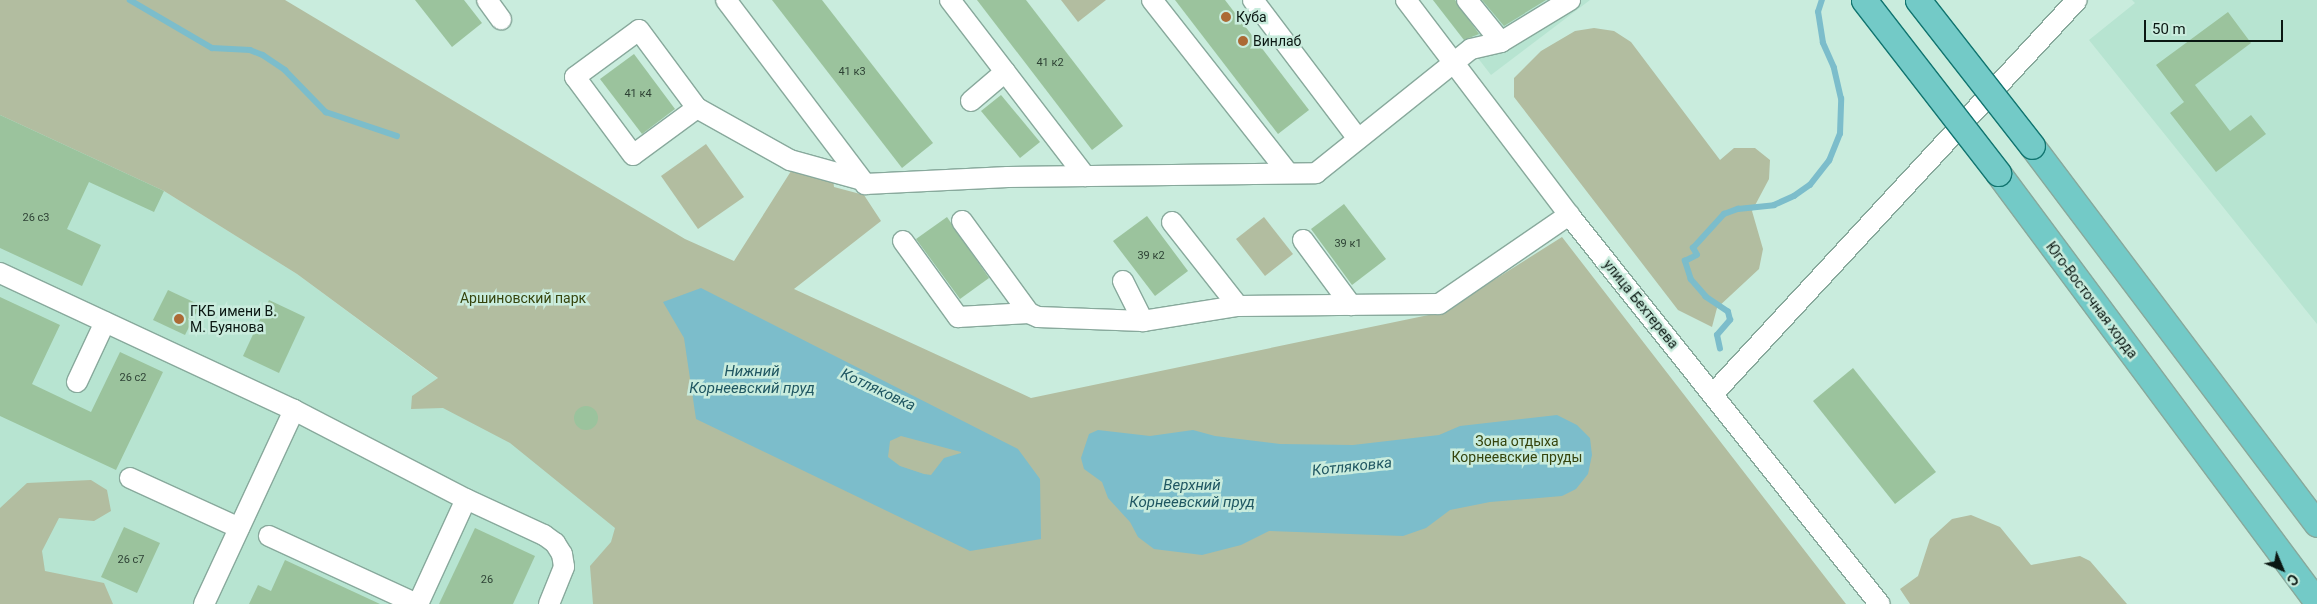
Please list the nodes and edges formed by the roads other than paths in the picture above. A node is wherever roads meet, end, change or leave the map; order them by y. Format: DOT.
graph roads {
  1 [pos="487,0"];
  2 [pos="726,0"];
  3 [pos="950,0"];
  4 [pos="1152,0"];
  5 [pos="1253,0"];
  6 [pos="1406,0"];
  7 [pos="1467,0"];
  8 [pos="1570,0"];
  9 [pos="1864,0"];
  10 [pos="1918,0"];
  11 [pos="2077,0"];
  12 [pos="502,19"];
  13 [pos="1501,42"];
  14 [pos="1454,62"];
  15 [pos="1005,72"];
  16 [pos="971,101"];
  17 [pos="697,108"];
  18 [pos="1358,139"];
  19 [pos="1288,173"];
  20 [pos="1085,176"];
  21 [pos="859,179"];
  22 [pos="1569,215"];
  23 [pos="962,221"];
  24 [pos="1172,222"];
  25 [pos="1303,240"];
  26 [pos="903,241"];
  27 [pos="0,273"];
  28 [pos="1123,281"];
  29 [pos="1351,304"];
  30 [pos="1238,306"];
  31 [pos="1029,313"];
  32 [pos="1143,321"];
  33 [pos="105,322"];
  34 [pos="77,382"];
  35 [pos="1713,394"];
  36 [pos="294,410"];
  37 [pos="130,478"];
  38 [pos="466,500"];
  39 [pos="2317,524"];
  40 [pos="239,528"];
  41 [pos="269,536"];
  42 [pos="2317,602"];
  43 [pos="204,604"];
  44 [pos="418,604"];
  45 [pos="549,604"];
  46 [pos="1880,604"];
  1 -- 12 [label="street"];
  2 -- 21 [label="street"];
  3 -- 15 [label="street"];
  4 -- 19 [label="street"];
  5 -- 18 [label="street"];
  6 -- 14 [label="street, улица Бехтерева"];
  7 -- 13 [label="street"];
  8 -- 13 [label="street"];
  9 -- 42 [label="main road, Юго-Восточная хорда, bridge"];
  10 -- 39 [label="main road, bridge"];
  11 -- 35 [label="street"];
  13 -- 14 [label="street"];
  14 -- 18 [label="street"];
  14 -- 22 [label="street, улица Бехтерева"];
  15 -- 16 [label="street"];
  15 -- 20 [label="street"];
  17 -- 17 [label="street"];
  17 -- 21 [label="street"];
  18 -- 19 [label="street"];
  19 -- 20 [label="street"];
  20 -- 21 [label="street"];
  22 -- 29 [label="street"];
  22 -- 35 [label="street, улица Бехтерева"];
  23 -- 31 [label="street"];
  24 -- 30 [label="street"];
  25 -- 29 [label="street"];
  26 -- 31 [label="street"];
  27 -- 33 [label="street"];
  28 -- 32 [label="street"];
  29 -- 30 [label="street"];
  30 -- 32 [label="street"];
  31 -- 32 [label="street"];
  33 -- 34 [label="street"];
  33 -- 36 [label="street"];
  35 -- 46 [label="street, улица Бехтерева"];
  36 -- 38 [label="street"];
  36 -- 40 [label="street"];
  37 -- 40 [label="street"];
  38 -- 44 [label="street"];
  38 -- 45 [label="street"];
  40 -- 43 [label="street"];
  41 -- 44 [label="street"];
}
